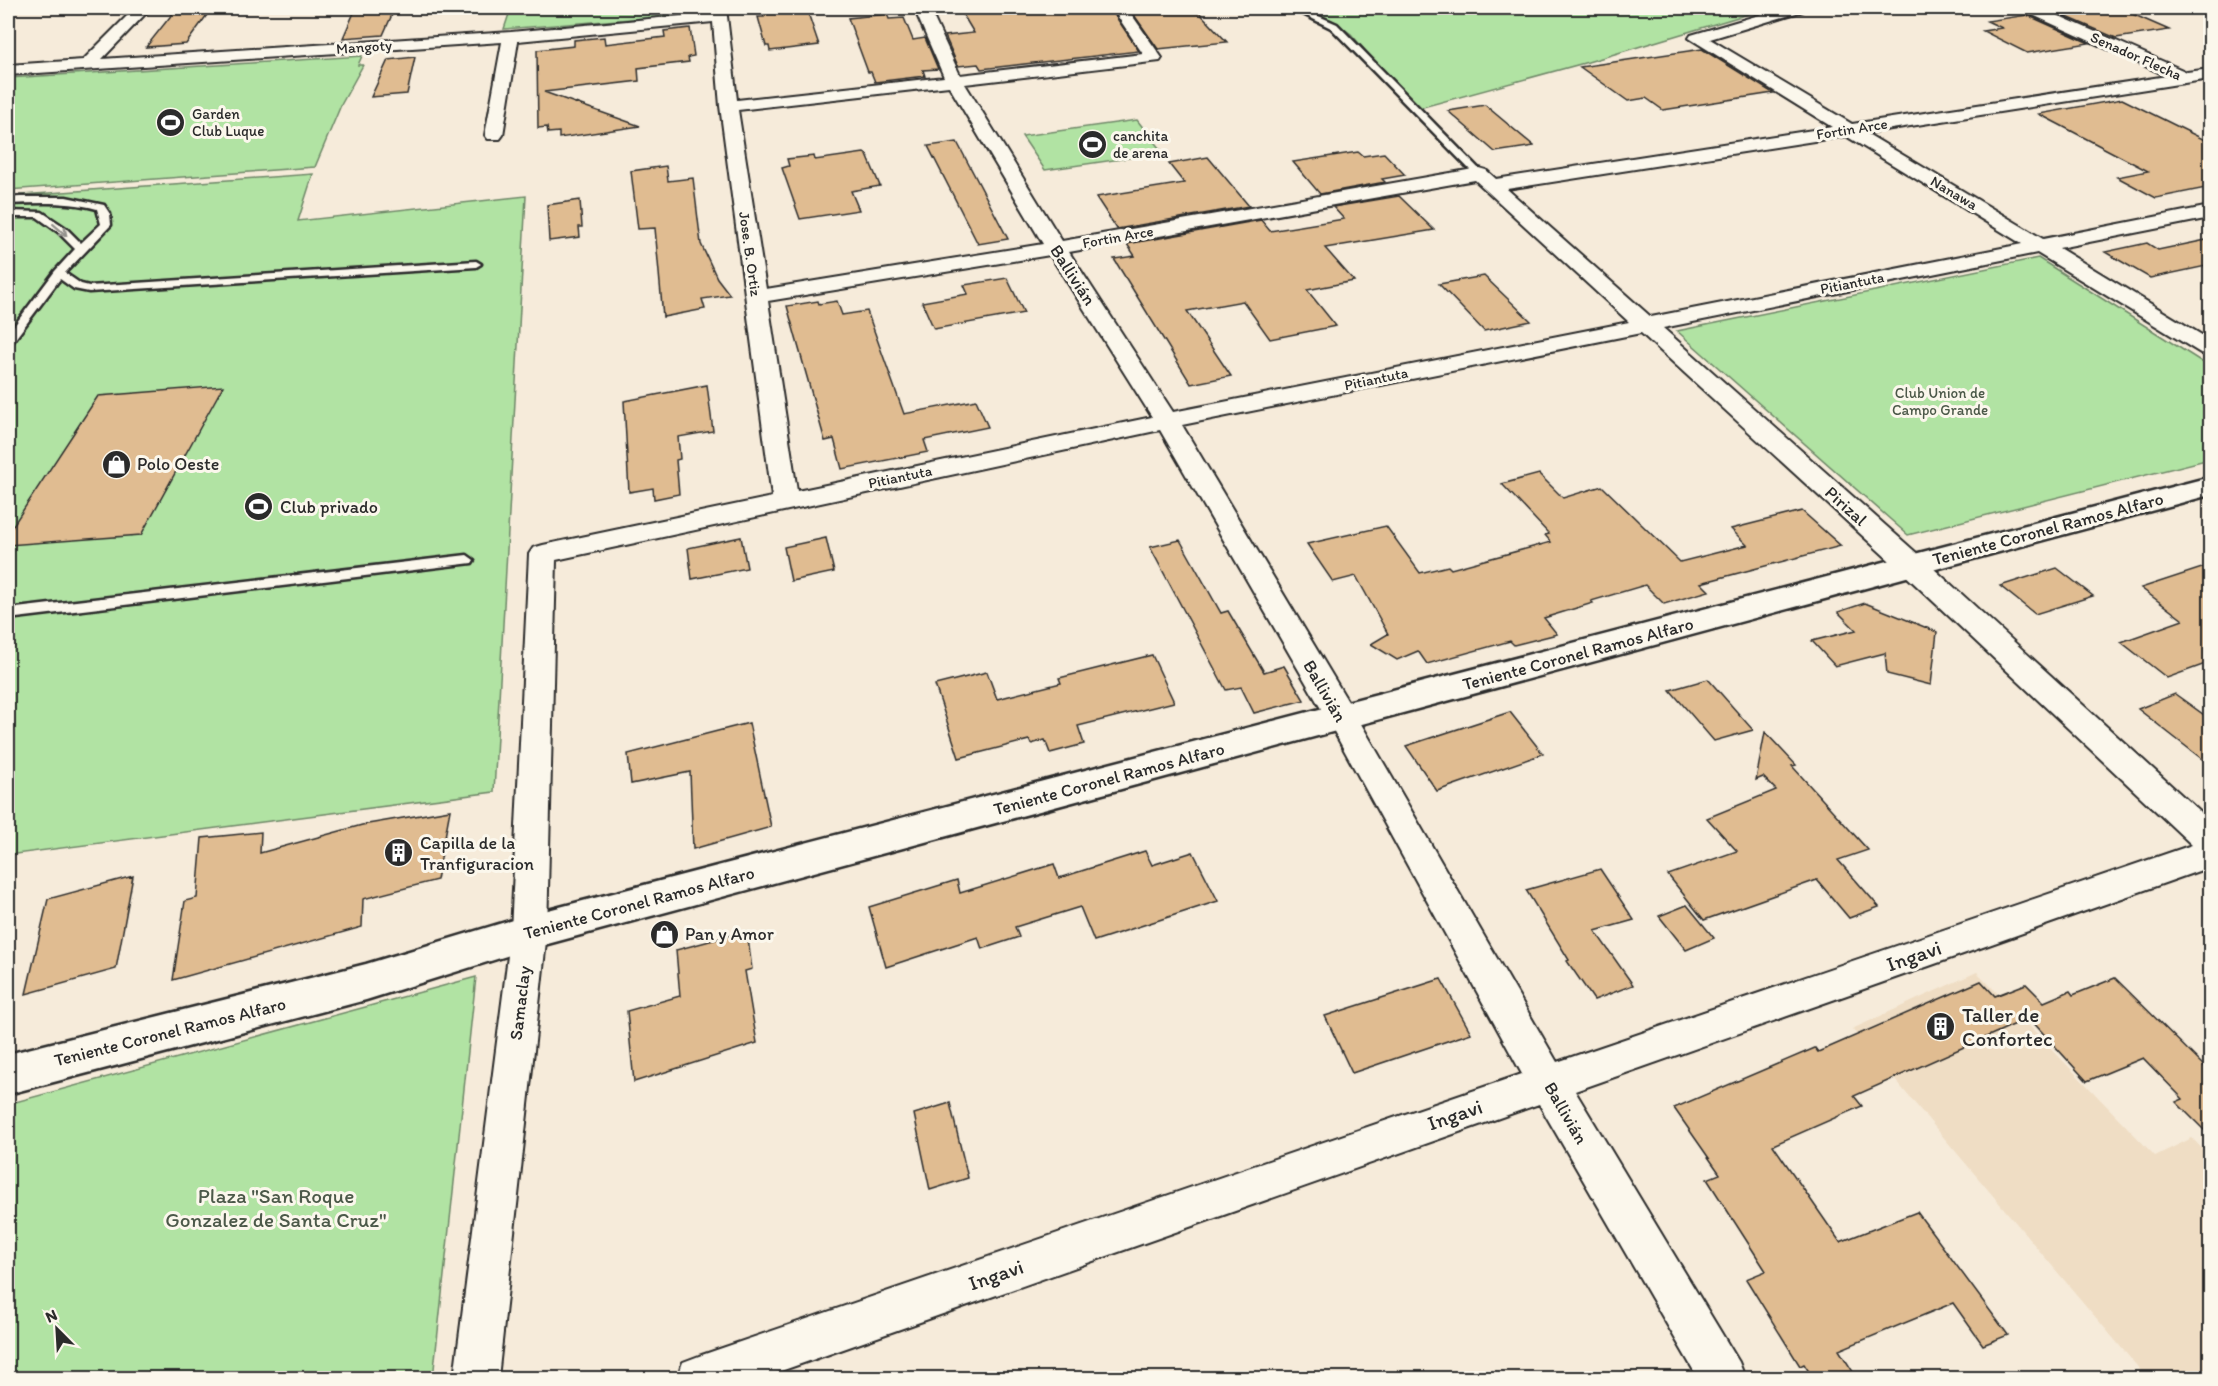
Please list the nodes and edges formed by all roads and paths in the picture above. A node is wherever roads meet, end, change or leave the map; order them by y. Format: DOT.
graph roads {
  1 [pos="143,8"];
  2 [pos="921,8"];
  3 [pos="1120,8"];
  4 [pos="1295,8"];
  5 [pos="1798,8"];
  6 [pos="2029,8"];
  7 [pos="719,12"];
  8 [pos="511,37"];
  9 [pos="87,65"];
  10 [pos="8,70"];
  11 [pos="2211,74"];
  12 [pos="2185,78"];
  13 [pos="954,81"];
  14 [pos="2211,89"];
  15 [pos="729,106"];
  16 [pos="1850,130"];
  17 [pos="494,135"];
  18 [pos="1486,180"];
  19 [pos="8,201"];
  20 [pos="2211,213"];
  21 [pos="8,214"];
  22 [pos="2041,246"];
  23 [pos="1056,248"];
  24 [pos="81,249"];
  25 [pos="476,264"];
  26 [pos="59,273"];
  27 [pos="756,297"];
  28 [pos="1644,324"];
  29 [pos="8,341"];
  30 [pos="2211,349"];
  31 [pos="1167,421"];
  32 [pos="2211,486"];
  33 [pos="786,501"];
  34 [pos="543,554"];
  35 [pos="467,560"];
  36 [pos="1911,564"];
  37 [pos="8,614"];
  38 [pos="1342,718"];
  39 [pos="2211,840"];
  40 [pos="2211,853"];
  41 [pos="529,932"];
  42 [pos="8,1074"];
  43 [pos="1548,1083"];
  44 [pos="476,1378"];
  45 [pos="699,1378"];
  46 [pos="1723,1378"];
  1 -- 9 [label="street"];
  2 -- 13 [label="street, Ballivián"];
  3 -- 13 [label="street"];
  4 -- 18 [label="lane"];
  5 -- 16 [label="street, Nanawa"];
  6 -- 12 [label="street, Senador Flecha"];
  7 -- 8 [label="street, Mangoty"];
  7 -- 15 [label="street, Jose. B. Ortiz"];
  8 -- 9 [label="street, Mangoty"];
  8 -- 17 [label="street"];
  9 -- 10 [label="street, Mangoty"];
  11 -- 12 [label="street, Fortin Arce"];
  12 -- 14 [label="street, Senador Flecha"];
  12 -- 16 [label="street, Fortin Arce"];
  13 -- 15 [label="street"];
  13 -- 23 [label="street, Ballivián"];
  15 -- 27 [label="street, Jose. B. Ortiz"];
  16 -- 18 [label="street, Fortin Arce"];
  16 -- 22 [label="street, Nanawa"];
  18 -- 23 [label="street, Fortin Arce"];
  18 -- 28 [label="street, Pirizal"];
  19 -- 24 [label="lane"];
  20 -- 22 [label="street, Pitiantuta"];
  21 -- 24 [label="lane, one-way"];
  22 -- 28 [label="street, Pitiantuta"];
  22 -- 30 [label="street, Nanawa"];
  23 -- 27 [label="street, Fortin Arce"];
  23 -- 31 [label="street, Ballivián"];
  24 -- 26 [label="lane"];
  25 -- 26 [label="lane"];
  26 -- 29 [label="lane"];
  27 -- 33 [label="street, Jose. B. Ortiz"];
  28 -- 31 [label="street, Pitiantuta"];
  28 -- 36 [label="street, Pirizal"];
  31 -- 33 [label="street, Pitiantuta"];
  31 -- 38 [label="street, Ballivián"];
  32 -- 36 [label="street, Teniente Coronel Ramos Alfaro"];
  33 -- 34 [label="street, Pitiantuta"];
  34 -- 41 [label="street, Samaclay"];
  35 -- 37 [label="lane"];
  36 -- 38 [label="street, Teniente Coronel Ramos Alfaro"];
  36 -- 39 [label="street, Pirizal"];
  38 -- 41 [label="street, Teniente Coronel Ramos Alfaro"];
  38 -- 43 [label="street, Ballivián"];
  40 -- 43 [label="street, Ingavi"];
  41 -- 42 [label="street, Teniente Coronel Ramos Alfaro"];
  41 -- 44 [label="street, Samaclay"];
  43 -- 45 [label="street, Ingavi"];
  43 -- 46 [label="street, Ballivián"];
}
